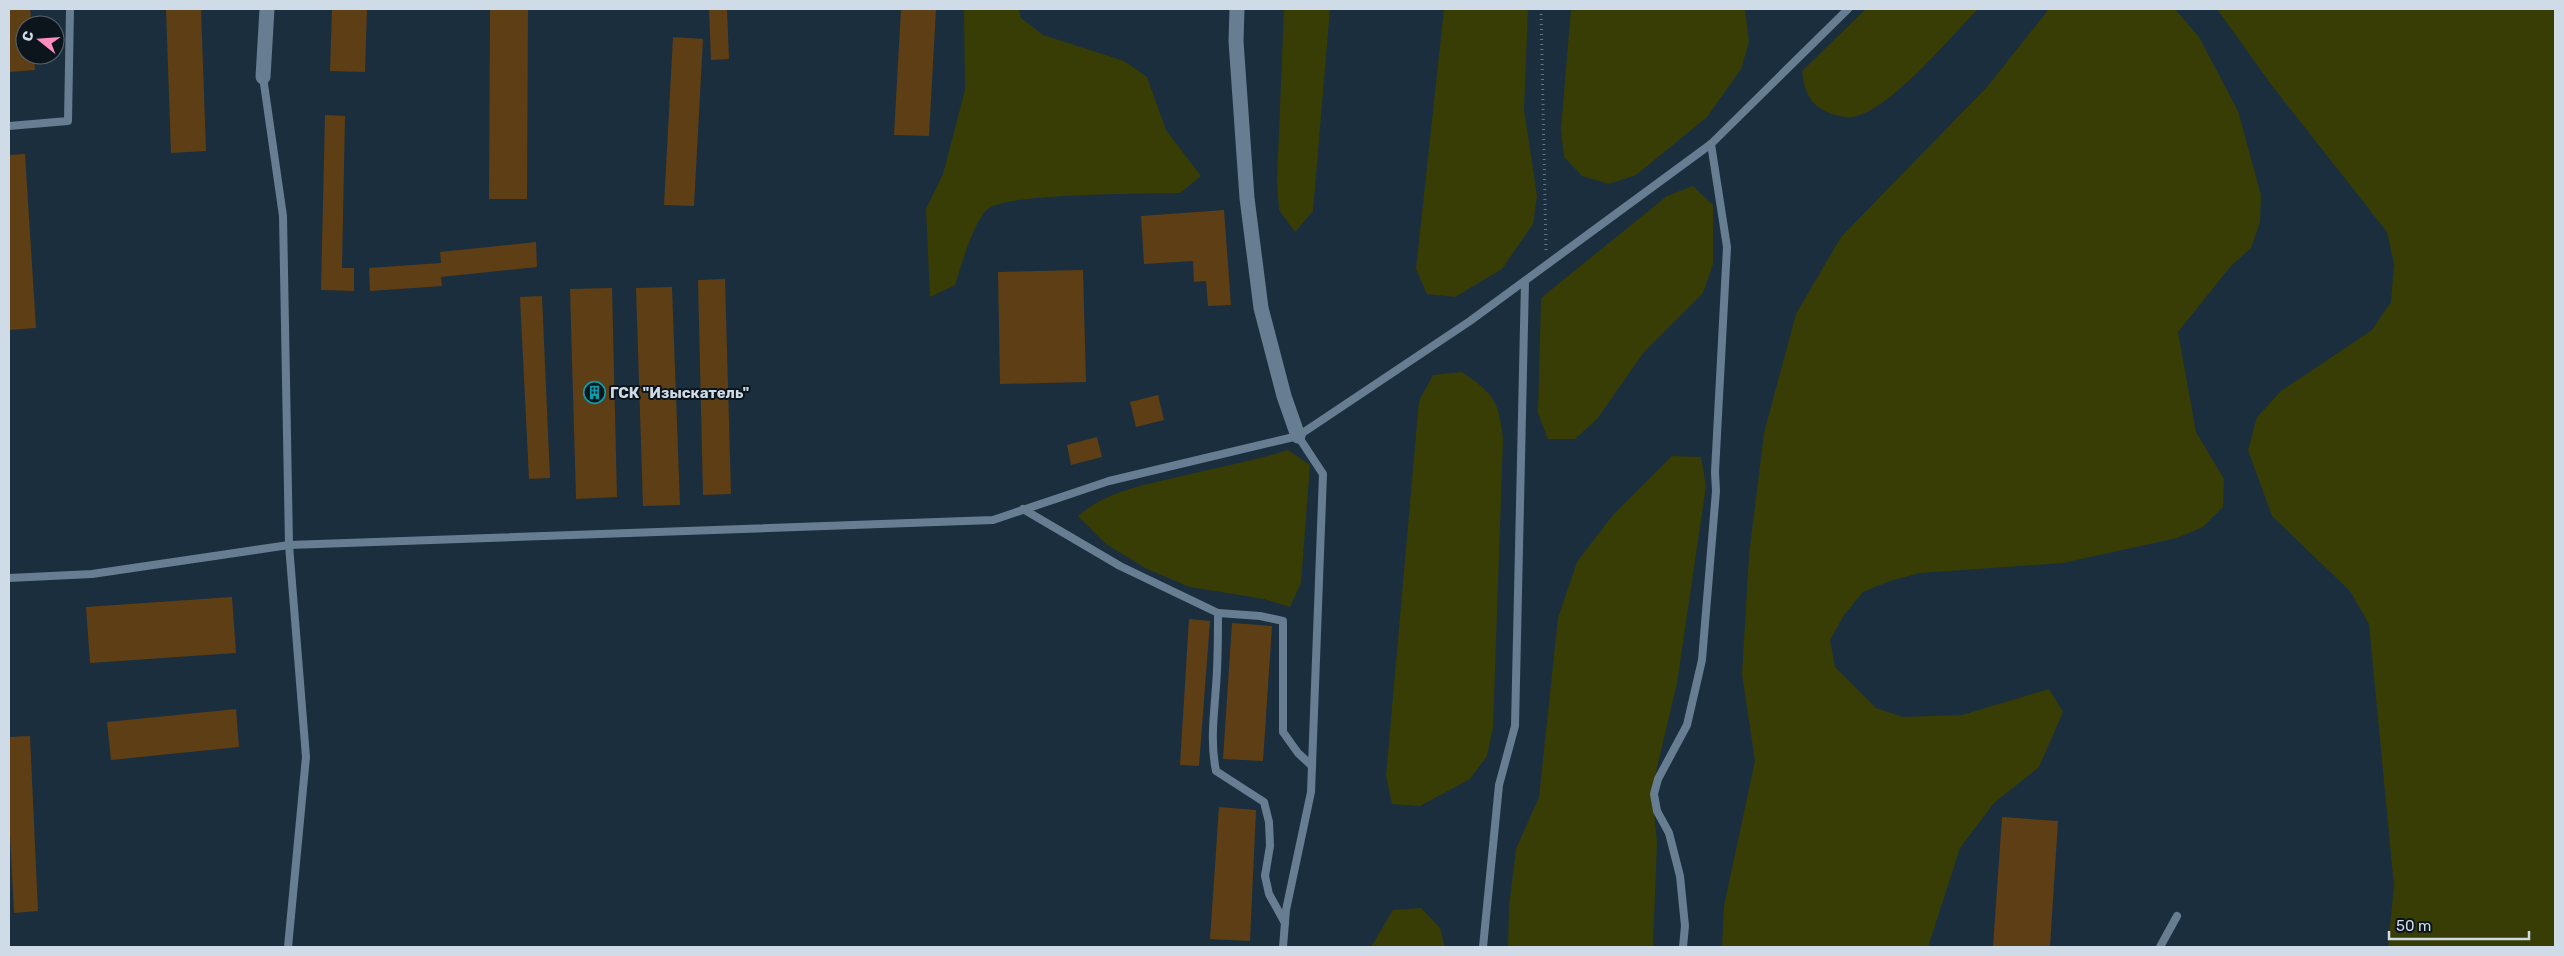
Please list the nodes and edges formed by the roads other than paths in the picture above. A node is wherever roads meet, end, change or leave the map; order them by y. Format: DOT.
graph roads {
  1 [pos="70,9"];
  2 [pos="268,9"];
  3 [pos="1237,9"];
  4 [pos="1848,9"];
  5 [pos="263,77"];
  6 [pos="9,126"];
  7 [pos="1711,144"];
  8 [pos="1525,281"];
  9 [pos="1298,436"];
  10 [pos="1023,509"];
  11 [pos="289,545"];
  12 [pos="9,578"];
  13 [pos="1218,613"];
  14 [pos="1312,766"];
  15 [pos="2177,916"];
  16 [pos="1285,923"];
  17 [pos="288,947"];
  18 [pos="1283,947"];
  19 [pos="1483,947"];
  20 [pos="1684,947"];
  21 [pos="2160,947"];
  1 -- 6 [label="lane"];
  2 -- 5 [label="street"];
  3 -- 9 [label="street"];
  4 -- 7 [label="lane"];
  5 -- 11 [label="lane"];
  7 -- 8 [label="lane"];
  7 -- 20 [label="lane"];
  8 -- 9 [label="lane"];
  8 -- 19 [label="lane"];
  9 -- 10 [label="lane"];
  9 -- 14 [label="lane"];
  10 -- 11 [label="lane"];
  10 -- 13 [label="lane"];
  11 -- 12 [label="lane"];
  11 -- 17 [label="lane"];
  13 -- 14 [label="lane"];
  13 -- 16 [label="lane"];
  14 -- 16 [label="lane"];
  15 -- 21 [label="lane"];
  16 -- 18 [label="lane"];
}
